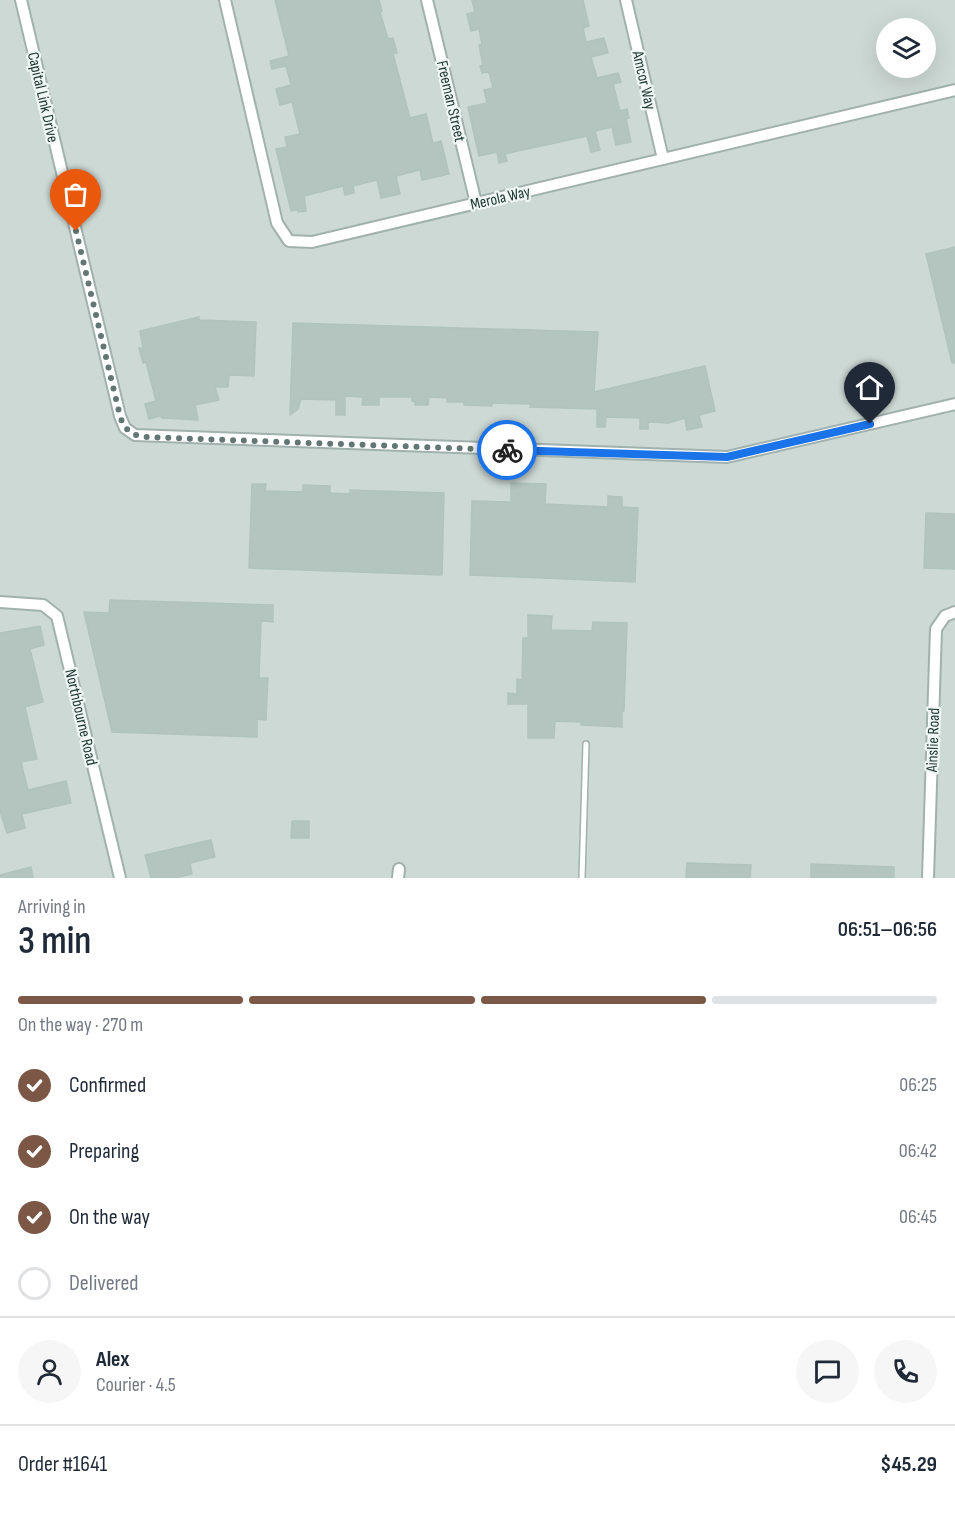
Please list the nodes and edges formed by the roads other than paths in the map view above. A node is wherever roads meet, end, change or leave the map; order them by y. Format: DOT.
graph roads {
  1 [pos="21,0"];
  2 [pos="225,0"];
  3 [pos="427,0"];
  4 [pos="626,0"];
  5 [pos="955,90"];
  6 [pos="663,159"];
  7 [pos="476,203"];
  8 [pos="955,404"];
  9 [pos="0,602"];
  10 [pos="955,612"];
  11 [pos="586,744"];
  12 [pos="120,878"];
  13 [pos="582,878"];
  14 [pos="928,878"];
  1 -- 8 [label="street, Capital Link Drive"];
  2 -- 7 [label="street, Merola Way"];
  3 -- 7 [label="street, Freeman Street"];
  4 -- 6 [label="street, Amcor Way"];
  5 -- 6 [label="street, Merola Way"];
  6 -- 7 [label="street, Merola Way"];
  9 -- 12 [label="street, Northbourne Road"];
  10 -- 14 [label="street, Ainslie Road"];
  11 -- 13 [label="lane"];
}
